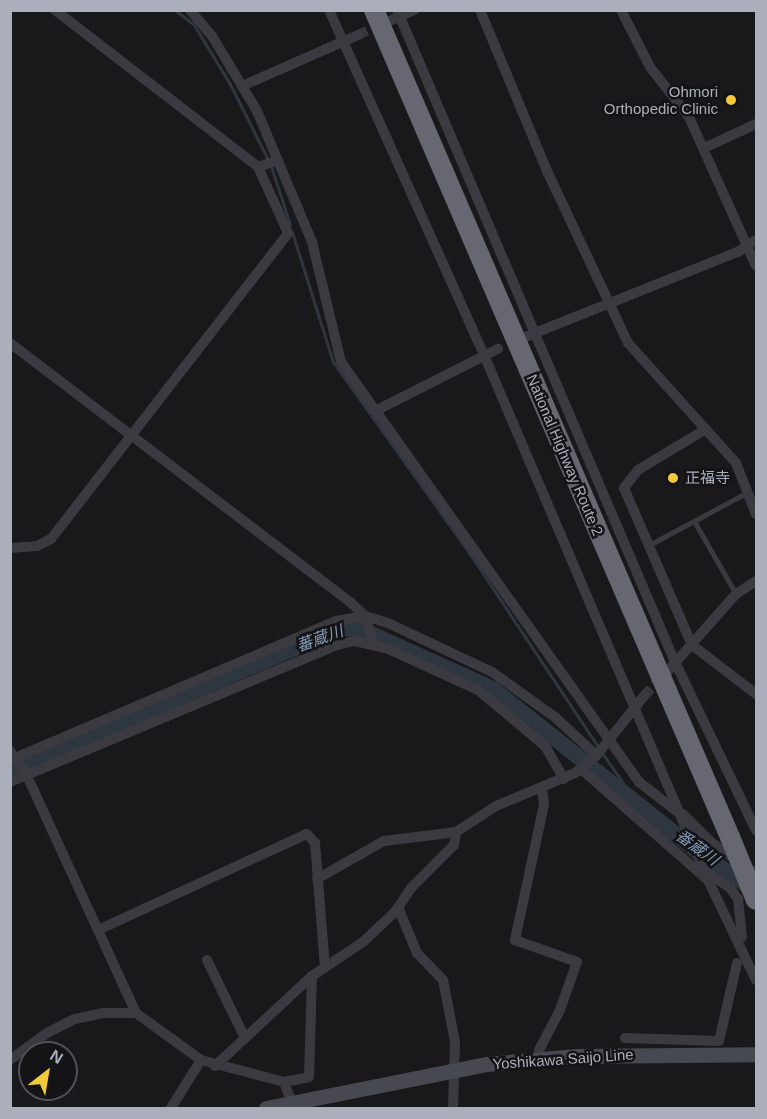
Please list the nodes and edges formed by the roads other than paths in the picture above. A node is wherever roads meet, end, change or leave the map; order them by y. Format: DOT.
graph roads {
  1 [pos="55,10"];
  2 [pos="189,10"];
  3 [pos="329,10"];
  4 [pos="414,10"];
  5 [pos="480,10"];
  6 [pos="621,10"];
  7 [pos="398,14"];
  8 [pos="379,17"];
  9 [pos="358,35"];
  10 [pos="343,41"];
  11 [pos="242,86"];
  12 [pos="756,124"];
  13 [pos="704,148"];
  14 [pos="278,160"];
  15 [pos="258,167"];
  16 [pos="752,243"];
  17 [pos="756,266"];
  18 [pos="609,301"];
  19 [pos="536,331"];
  20 [pos="520,339"];
  21 [pos="10,343"];
  22 [pos="498,349"];
  23 [pos="484,355"];
  24 [pos="375,411"];
  25 [pos="706,429"];
  26 [pos="133,435"];
  27 [pos="748,492"];
  28 [pos="756,514"];
  29 [pos="694,523"];
  30 [pos="648,545"];
  31 [pos="10,548"];
  32 [pos="756,581"];
  33 [pos="736,594"];
  34 [pos="365,616"];
  35 [pos="374,641"];
  36 [pos="692,645"];
  37 [pos="675,662"];
  38 [pos="238,664"];
  39 [pos="667,672"];
  40 [pos="246,682"];
  41 [pos="756,694"];
  42 [pos="644,696"];
  43 [pos="634,705"];
  44 [pos="609,738"];
  45 [pos="597,755"];
  46 [pos="14,756"];
  47 [pos="582,768"];
  48 [pos="26,776"];
  49 [pos="564,779"];
  50 [pos="10,782"];
  51 [pos="542,788"];
  52 [pos="680,813"];
  53 [pos="756,830"];
  54 [pos="456,832"];
  55 [pos="706,875"];
  56 [pos="756,875"];
  57 [pos="317,879"];
  58 [pos="744,900"];
  59 [pos="756,906"];
  60 [pos="398,907"];
  61 [pos="98,930"];
  62 [pos="742,937"];
  63 [pos="207,960"];
  64 [pos="737,963"];
  65 [pos="325,966"];
  66 [pos="312,976"];
  67 [pos="756,980"];
  68 [pos="136,1013"];
  69 [pos="245,1038"];
  70 [pos="625,1038"];
  71 [pos="684,1046"];
  72 [pos="756,1054"];
  73 [pos="541,1058"];
  74 [pos="10,1060"];
  75 [pos="201,1060"];
  76 [pos="215,1066"];
  77 [pos="456,1070"];
  78 [pos="284,1082"];
  79 [pos="294,1107"];
  80 [pos="171,1108"];
  81 [pos="266,1108"];
  82 [pos="453,1108"];
  1 -- 15 [label="street"];
  2 -- 11 [label="street"];
  3 -- 10 [label="street"];
  4 -- 7 [label="street"];
  5 -- 18 [label="street"];
  6 -- 13 [label="street"];
  7 -- 8 [label="street"];
  7 -- 19 [label="street"];
  8 -- 58 [label="highway, National Highway Route 2, bridge"];
  9 -- 10 [label="street"];
  10 -- 11 [label="street"];
  10 -- 23 [label="street"];
  11 -- 14 [label="street"];
  12 -- 13 [label="street"];
  13 -- 16 [label="street"];
  14 -- 15 [label="street"];
  14 -- 24 [label="street"];
  15 -- 26 [label="street"];
  16 -- 17 [label="street"];
  16 -- 18 [label="street"];
  18 -- 19 [label="street"];
  18 -- 25 [label="street"];
  19 -- 20 [label="street"];
  19 -- 37 [label="street"];
  21 -- 26 [label="street"];
  22 -- 23 [label="street"];
  23 -- 24 [label="street"];
  23 -- 43 [label="street"];
  24 -- 44 [label="street"];
  25 -- 27 [label="street"];
  25 -- 30 [label="street"];
  26 -- 31 [label="street"];
  26 -- 34 [label="street"];
  27 -- 28 [label="street"];
  27 -- 29 [label="lane"];
  29 -- 30 [label="lane"];
  29 -- 33 [label="lane"];
  30 -- 36 [label="street"];
  32 -- 33 [label="street"];
  33 -- 36 [label="street"];
  34 -- 35 [label="street"];
  34 -- 38 [label="street"];
  34 -- 45 [label="street"];
  35 -- 40 [label="street"];
  35 -- 49 [label="street"];
  36 -- 37 [label="street"];
  36 -- 41 [label="street"];
  37 -- 39 [label="street"];
  37 -- 53 [label="street"];
  38 -- 40 [label="street"];
  38 -- 46 [label="street"];
  40 -- 48 [label="street"];
  42 -- 43 [label="street"];
  43 -- 44 [label="street"];
  43 -- 52 [label="street"];
  44 -- 45 [label="street"];
  44 -- 52 [label="street"];
  45 -- 47 [label="street"];
  46 -- 48 [label="street"];
  47 -- 49 [label="street"];
  47 -- 55 [label="street"];
  48 -- 50 [label="street"];
  48 -- 61 [label="street"];
  49 -- 51 [label="street"];
  51 -- 54 [label="street"];
  51 -- 73 [label="street"];
  52 -- 55 [label="street"];
  52 -- 56 [label="street"];
  54 -- 57 [label="street"];
  54 -- 60 [label="street"];
  55 -- 58 [label="street"];
  55 -- 67 [label="street"];
  56 -- 58 [label="street"];
  57 -- 61 [label="street"];
  57 -- 65 [label="street"];
  58 -- 59 [label="street"];
  58 -- 62 [label="street"];
  60 -- 65 [label="street"];
  60 -- 77 [label="street"];
  61 -- 68 [label="street"];
  63 -- 69 [label="street"];
  64 -- 71 [label="street"];
  65 -- 66 [label="street"];
  66 -- 69 [label="street"];
  66 -- 78 [label="street"];
  68 -- 74 [label="street"];
  68 -- 75 [label="street"];
  69 -- 76 [label="street"];
  70 -- 71 [label="street"];
  71 -- 72 [label="main road, Yoshikawa Saijo Line"];
  71 -- 73 [label="main road, Yoshikawa Saijo Line"];
  73 -- 77 [label="main road, Yoshikawa Saijo Line"];
  75 -- 76 [label="street"];
  75 -- 80 [label="street"];
  76 -- 78 [label="street"];
  77 -- 79 [label="main road, Yoshikawa Saijo Line"];
  77 -- 82 [label="street"];
  78 -- 79 [label="street"];
  79 -- 81 [label="main road, Yoshikawa Saijo Line"];
}
